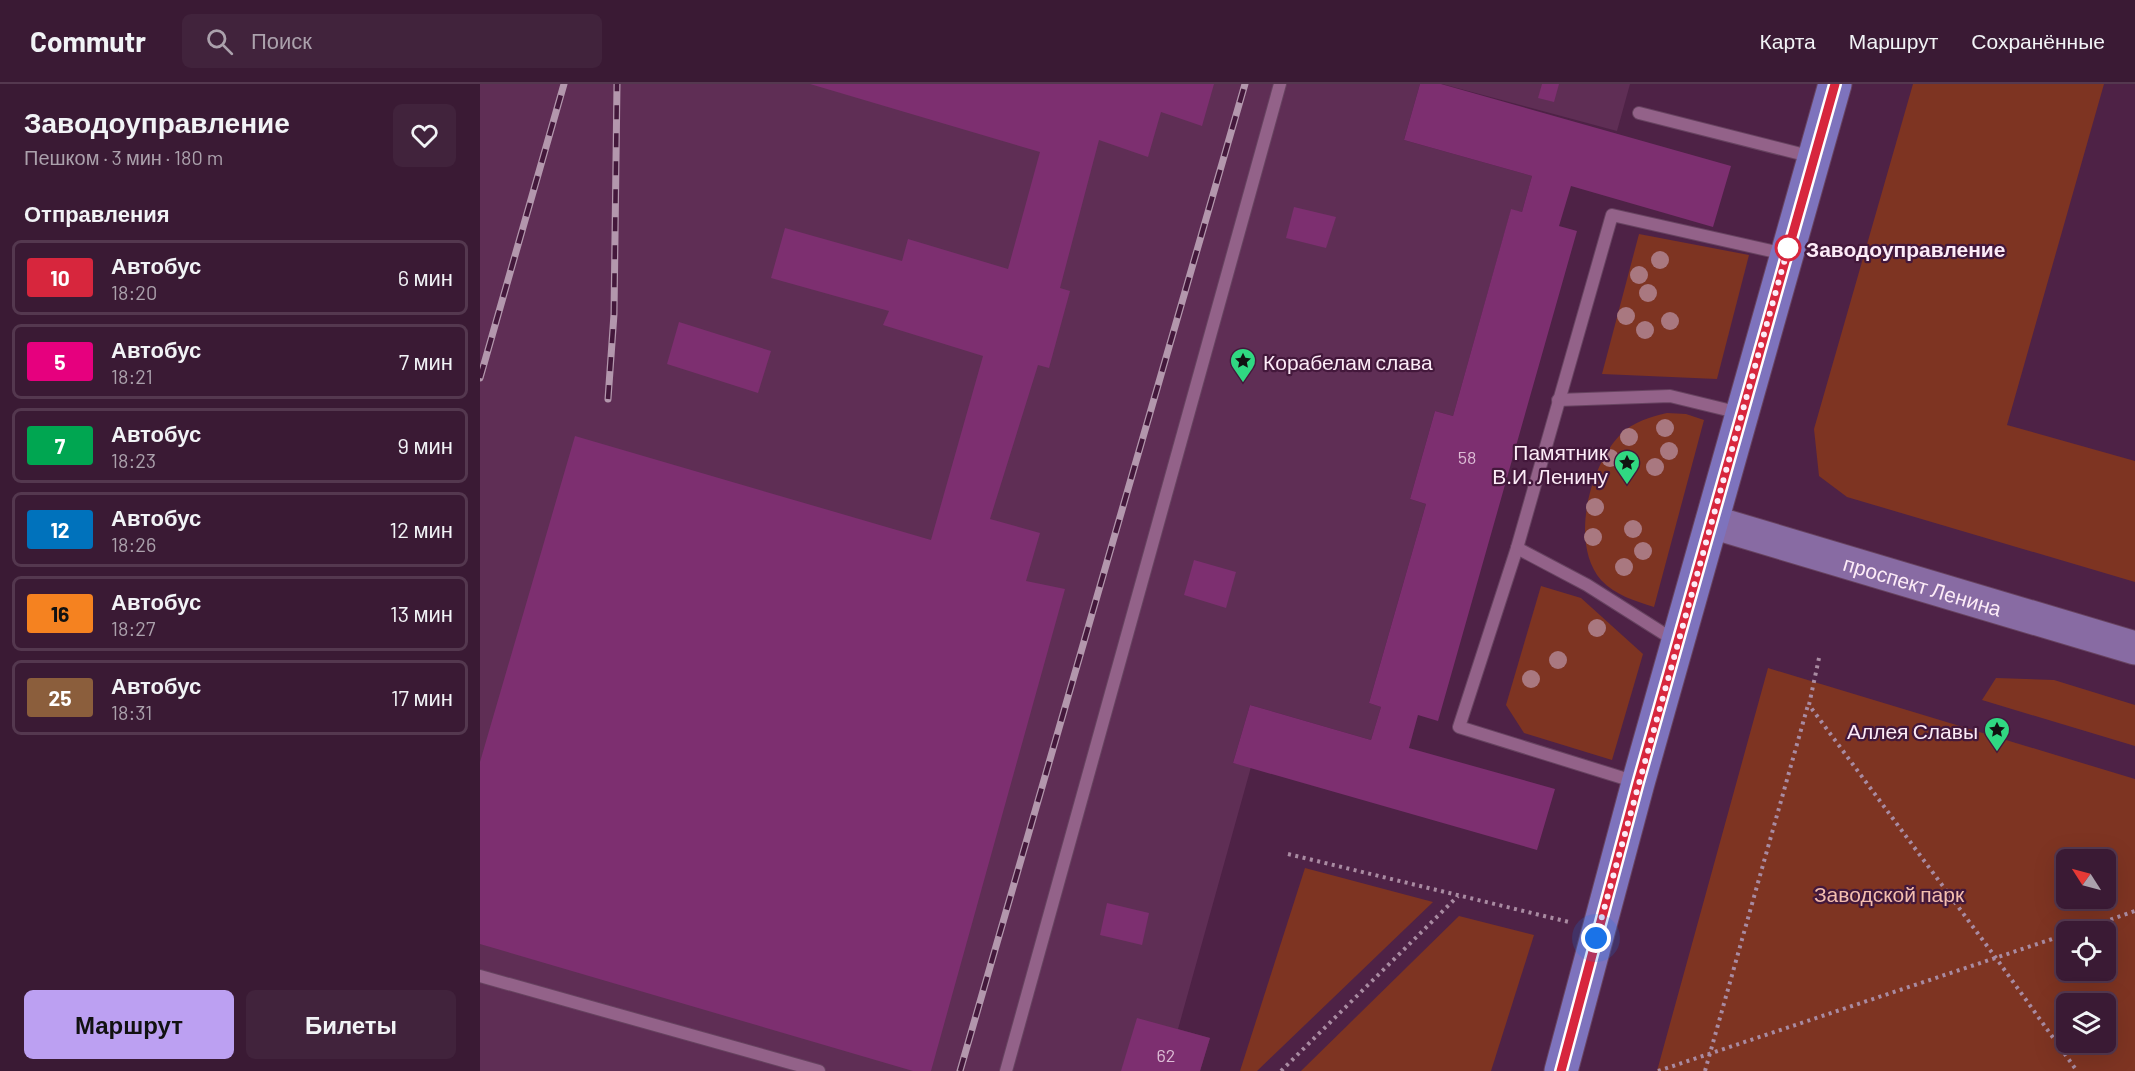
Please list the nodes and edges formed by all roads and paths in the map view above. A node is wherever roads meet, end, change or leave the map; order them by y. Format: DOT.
graph roads {
  1 [pos="1280,84"];
  2 [pos="1835,84"];
  3 [pos="1639,113"];
  4 [pos="1814,158"];
  5 [pos="1786,255"];
  6 [pos="1558,400"];
  7 [pos="1742,413"];
  8 [pos="1712,522"];
  9 [pos="1517,548"];
  10 [pos="1678,642"];
  11 [pos="2135,648"];
  12 [pos="1819,658"];
  13 [pos="1809,705"];
  14 [pos="1638,783"];
  15 [pos="1288,854"];
  16 [pos="1458,896"];
  17 [pos="2135,911"];
  18 [pos="2106,921"];
  19 [pos="1569,922"];
  20 [pos="2056,938"];
  21 [pos="1996,958"];
  22 [pos="480,976"];
  23 [pos="1710,1054"];
  24 [pos="819,1071"];
  25 [pos="1006,1071"];
  26 [pos="1281,1071"];
  27 [pos="1561,1071"];
  28 [pos="1658,1071"];
  29 [pos="1705,1071"];
  30 [pos="2077,1071"];
  1 -- 25 [label="lane"];
  2 -- 4 [label="main road"];
  3 -- 4 [label="lane"];
  4 -- 5 [label="main road"];
  5 -- 6 [label="lane"];
  5 -- 7 [label="main road"];
  6 -- 7 [label="lane"];
  6 -- 9 [label="lane"];
  7 -- 8 [label="main road"];
  8 -- 10 [label="main road"];
  8 -- 11 [label="main road, проспект Ленина"];
  9 -- 10 [label="lane"];
  9 -- 14 [label="lane"];
  10 -- 14 [label="main road"];
  12 -- 13 [label="path"];
  13 -- 21 [label="path"];
  13 -- 23 [label="path"];
  14 -- 27 [label="main road"];
  15 -- 16 [label="path"];
  16 -- 19 [label="path"];
  16 -- 26 [label="path"];
  17 -- 18 [label="path"];
  20 -- 21 [label="path"];
  21 -- 23 [label="path"];
  21 -- 30 [label="path"];
  22 -- 24 [label="lane"];
  23 -- 28 [label="path"];
  23 -- 29 [label="path"];
}
